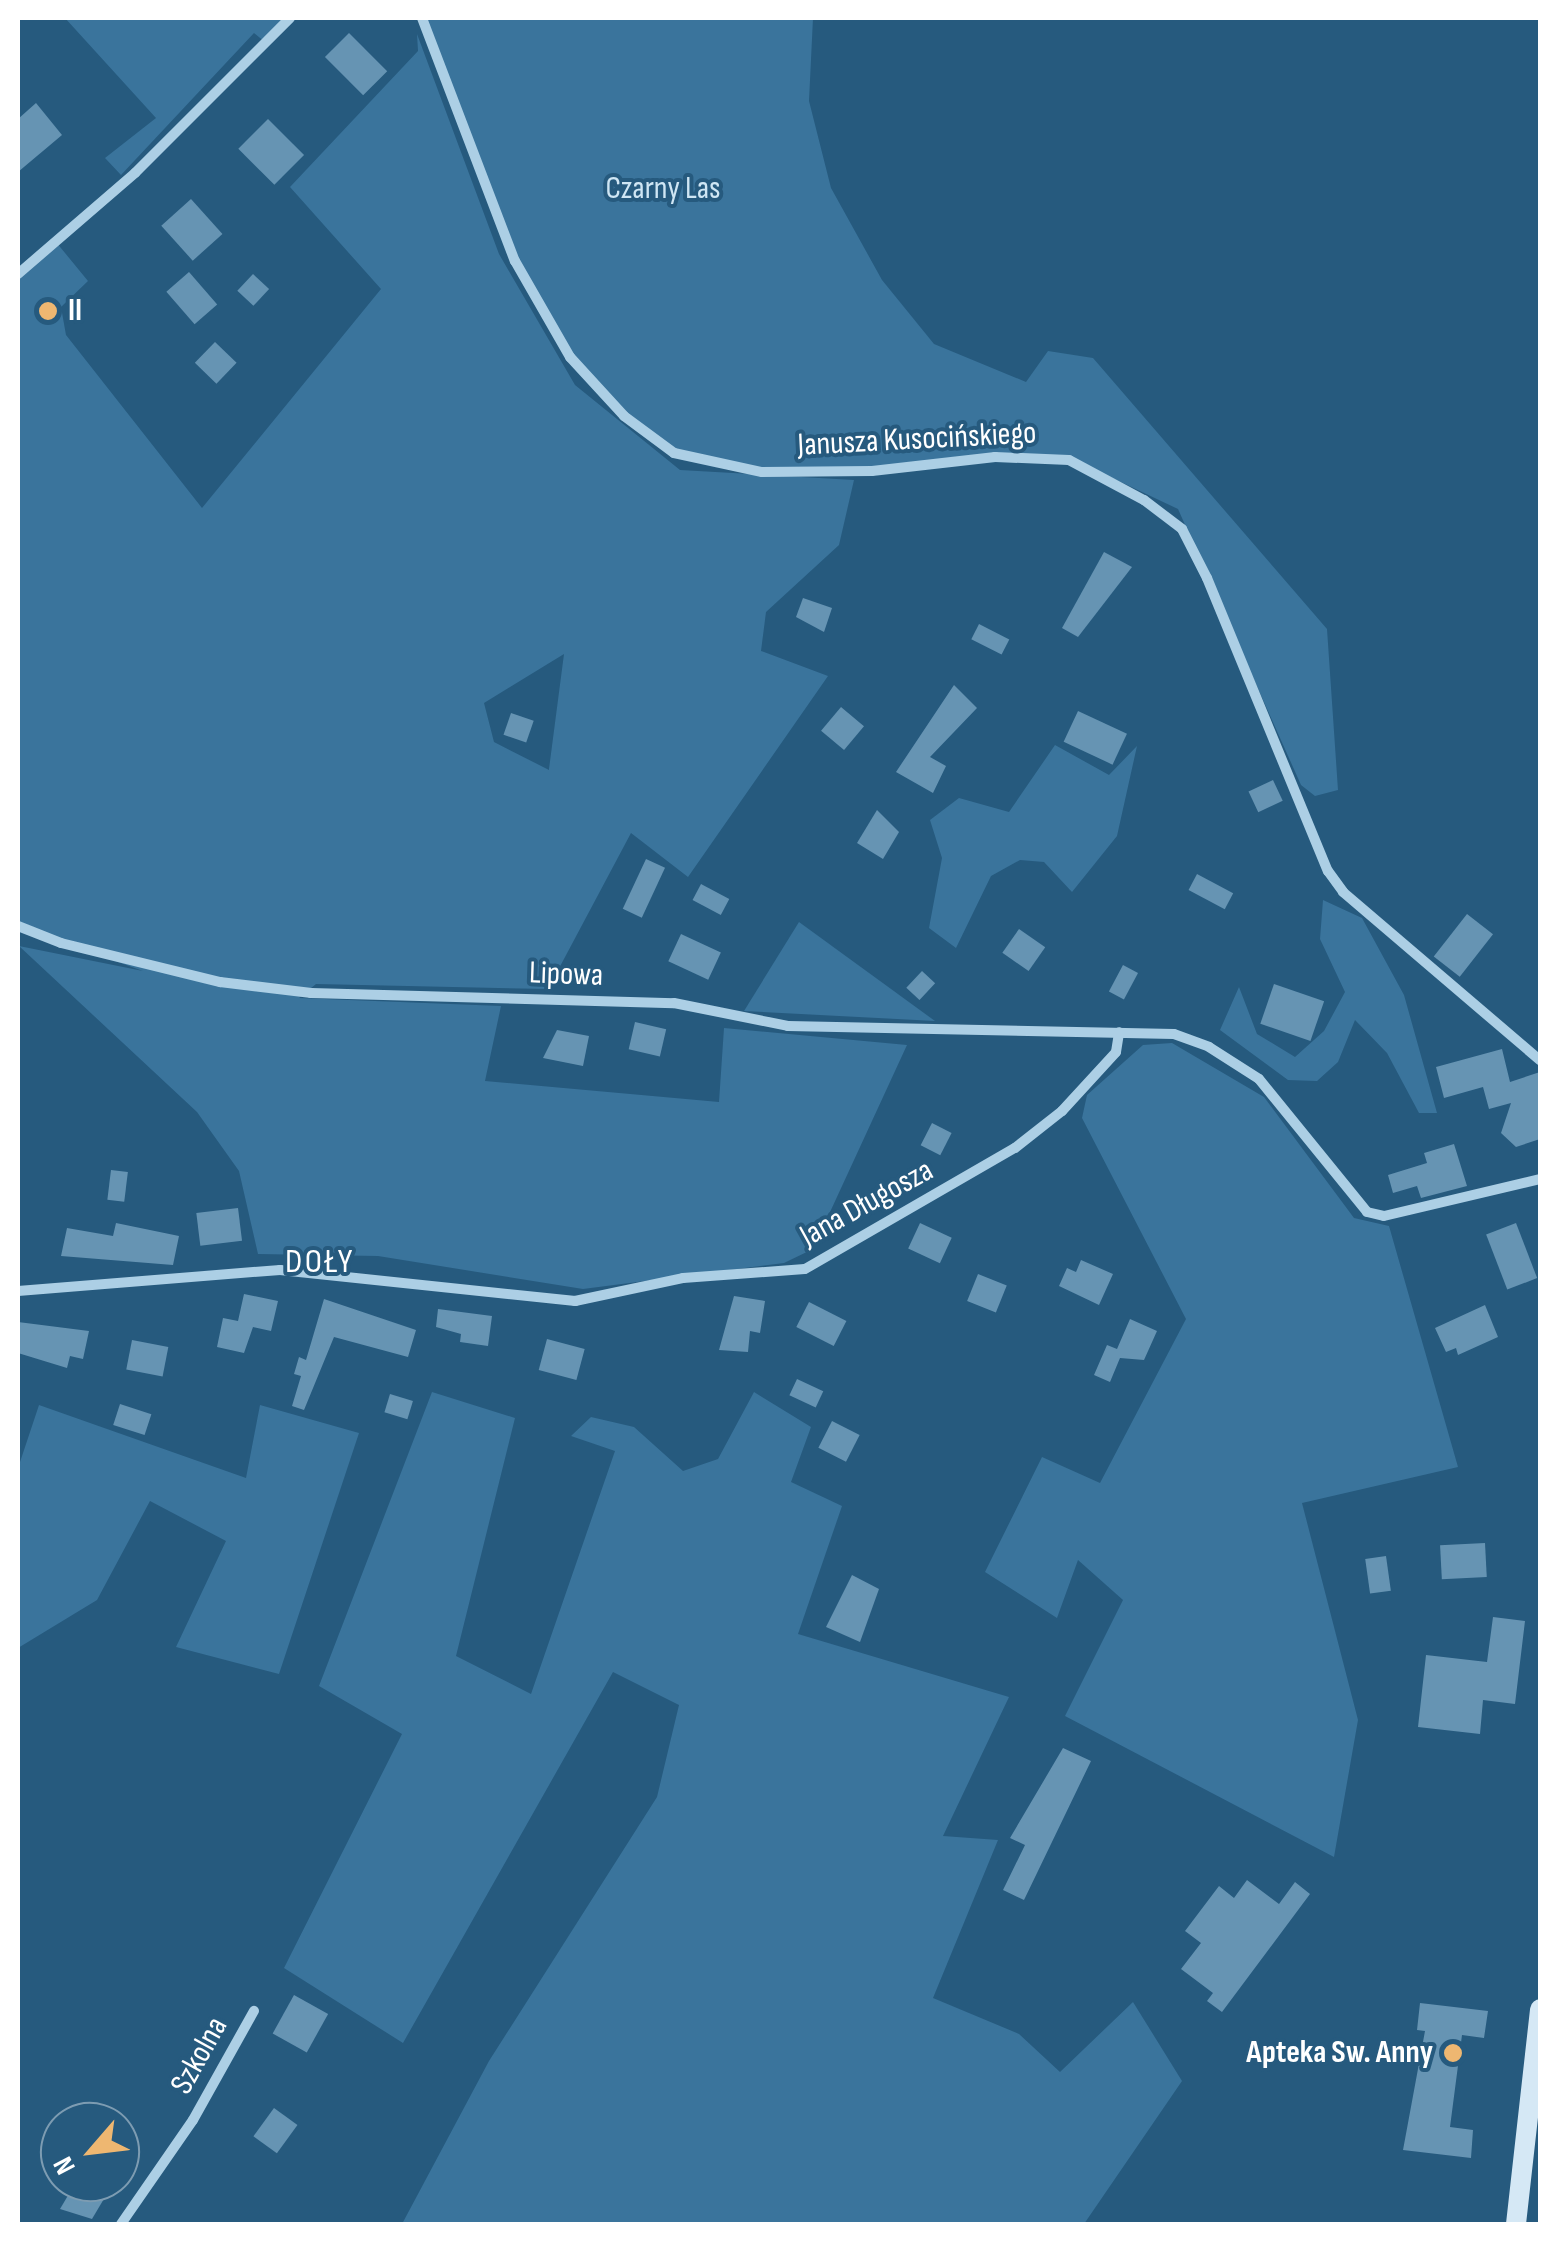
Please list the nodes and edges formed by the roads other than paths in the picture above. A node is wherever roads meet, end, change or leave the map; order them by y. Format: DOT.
graph roads {
  1 [pos="290,18"];
  2 [pos="422,18"];
  3 [pos="18,274"];
  4 [pos="18,926"];
  5 [pos="1119,1032"];
  6 [pos="1540,1060"];
  7 [pos="1540,1179"];
  8 [pos="18,1290"];
  9 [pos="1540,2008"];
  10 [pos="254,2011"];
  11 [pos="122,2224"];
  12 [pos="1516,2224"];
  1 -- 3 [label="street"];
  2 -- 6 [label="street, Janusza Kusocińskiego"];
  4 -- 5 [label="street, Lipowa"];
  5 -- 7 [label="street"];
  5 -- 8 [label="street, Jana Długosza"];
  9 -- 12 [label="main road"];
  10 -- 11 [label="street, Szkolna"];
}
